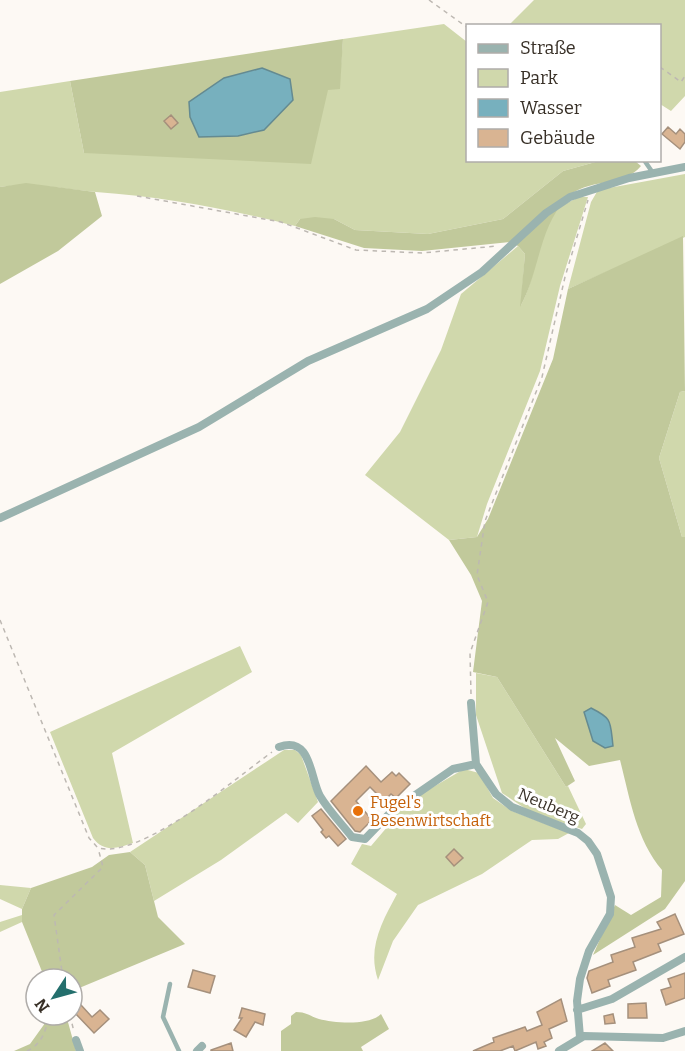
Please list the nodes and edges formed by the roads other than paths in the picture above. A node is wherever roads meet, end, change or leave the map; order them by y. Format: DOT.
graph roads {
  1 [pos="645,162"];
  2 [pos="685,167"];
  3 [pos="653,173"];
  4 [pos="0,518"];
  5 [pos="471,703"];
  6 [pos="279,747"];
  7 [pos="476,764"];
  8 [pos="685,957"];
  9 [pos="170,984"];
  10 [pos="577,1010"];
  11 [pos="685,1031"];
  12 [pos="580,1037"];
  13 [pos="76,1040"];
  14 [pos="80,1051"];
  15 [pos="179,1051"];
  16 [pos="559,1051"];
  1 -- 3 [label="lane"];
  2 -- 3 [label="street"];
  3 -- 4 [label="street"];
  5 -- 7 [label="street"];
  6 -- 7 [label="street"];
  7 -- 10 [label="street, Neuberg"];
  8 -- 10 [label="street"];
  9 -- 15 [label="lane"];
  10 -- 12 [label="street, Neuberg"];
  11 -- 12 [label="street"];
  12 -- 16 [label="street"];
  13 -- 14 [label="street"];
}
